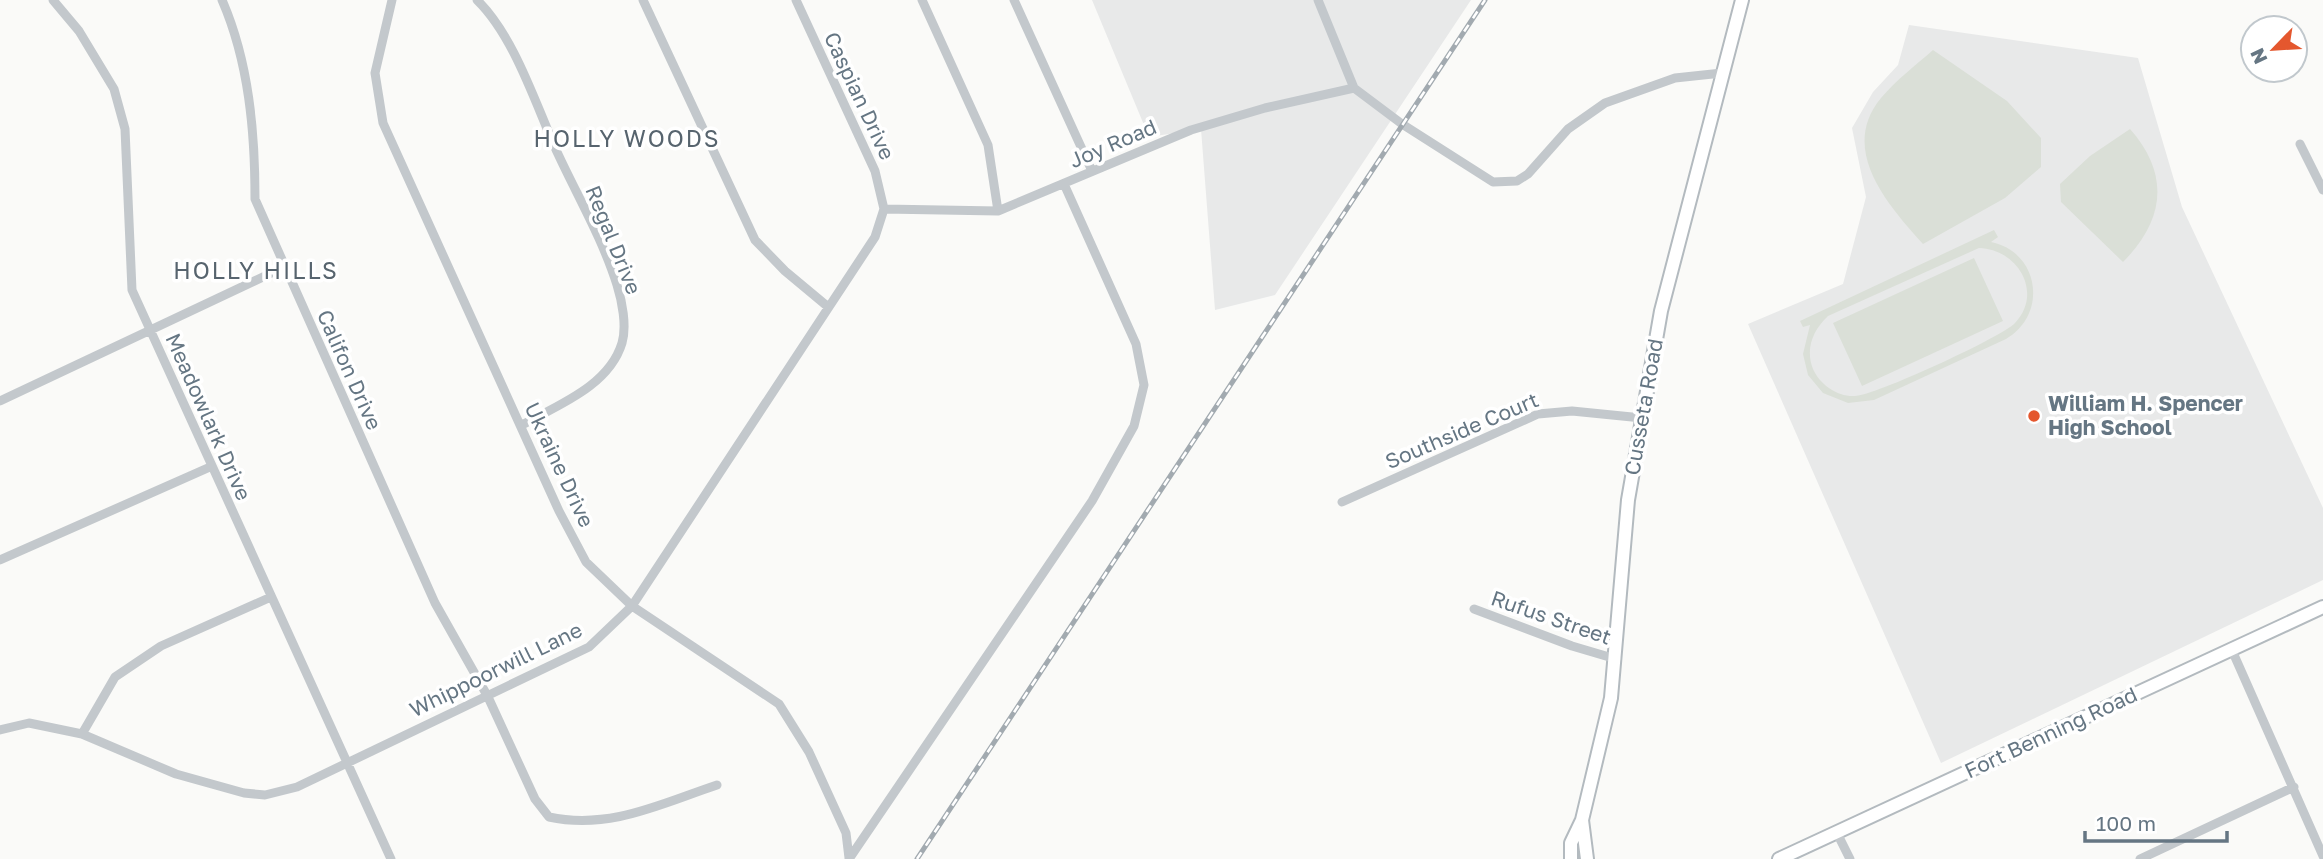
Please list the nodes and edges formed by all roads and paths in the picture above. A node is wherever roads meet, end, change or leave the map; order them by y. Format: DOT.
graph roads {
  1 [pos="53,0"];
  2 [pos="222,0"];
  3 [pos="392,0"];
  4 [pos="477,0"];
  5 [pos="643,0"];
  6 [pos="796,0"];
  7 [pos="922,0"];
  8 [pos="1014,0"];
  9 [pos="1318,0"];
  10 [pos="1742,0"];
  11 [pos="1722,73"];
  12 [pos="1354,88"];
  13 [pos="2300,144"];
  14 [pos="1092,172"];
  15 [pos="1064,184"];
  16 [pos="2323,190"];
  17 [pos="884,209"];
  18 [pos="998,211"];
  19 [pos="284,267"];
  20 [pos="827,306"];
  21 [pos="150,331"];
  22 [pos="0,401"];
  23 [pos="1642,418"];
  24 [pos="522,425"];
  25 [pos="210,467"];
  26 [pos="1342,502"];
  27 [pos="0,560"];
  28 [pos="271,597"];
  29 [pos="632,606"];
  30 [pos="2323,607"];
  31 [pos="1474,609"];
  32 [pos="2231,648"];
  33 [pos="1616,659"];
  34 [pos="488,697"];
  35 [pos="0,730"];
  36 [pos="82,734"];
  37 [pos="347,761"];
  38 [pos="717,785"];
  39 [pos="2294,787"];
  40 [pos="1582,820"];
  41 [pos="1837,833"];
  42 [pos="2323,856"];
  43 [pos="391,859"];
  44 [pos="849,859"];
  45 [pos="1571,859"];
  46 [pos="1587,859"];
  47 [pos="1779,859"];
  48 [pos="1850,859"];
  49 [pos="2140,859"];
  1 -- 21 [label="street, Meadowlark Drive"];
  2 -- 19 [label="street, Califon Drive"];
  3 -- 24 [label="street, Ukraine Drive"];
  4 -- 24 [label="street, Regal Drive"];
  5 -- 20 [label="street"];
  6 -- 17 [label="street, Caspian Drive"];
  7 -- 18 [label="street"];
  8 -- 14 [label="street"];
  9 -- 12 [label="street"];
  10 -- 11 [label="street, Cusseta Road"];
  11 -- 12 [label="street"];
  11 -- 23 [label="street, Cusseta Road"];
  12 -- 14 [label="street, Joy Road"];
  13 -- 16 [label="street"];
  14 -- 15 [label="street, Joy Road"];
  15 -- 18 [label="street, Joy Road"];
  15 -- 44 [label="street"];
  17 -- 18 [label="street, Joy Road"];
  17 -- 20 [label="street, Whippoorwill Lane"];
  19 -- 21 [label="street"];
  19 -- 34 [label="street, Califon Drive"];
  20 -- 29 [label="street, Whippoorwill Lane"];
  21 -- 22 [label="street"];
  21 -- 25 [label="street, Meadowlark Drive"];
  23 -- 26 [label="street, Southside Court"];
  23 -- 33 [label="street, Cusseta Road"];
  24 -- 29 [label="street, Ukraine Drive"];
  25 -- 27 [label="street"];
  25 -- 28 [label="street, Meadowlark Drive"];
  28 -- 36 [label="street"];
  28 -- 37 [label="street, Meadowlark Drive"];
  29 -- 34 [label="street, Whippoorwill Lane"];
  29 -- 44 [label="street, Ukraine Drive"];
  30 -- 32 [label="street, Fort Benning Road"];
  31 -- 33 [label="street, Rufus Street"];
  32 -- 39 [label="street"];
  32 -- 41 [label="street, Fort Benning Road"];
  33 -- 40 [label="street, Cusseta Road"];
  34 -- 37 [label="street, Whippoorwill Lane"];
  34 -- 38 [label="street, Califon Drive"];
  35 -- 36 [label="street, Whippoorwill Lane"];
  36 -- 37 [label="street, Whippoorwill Lane"];
  37 -- 43 [label="street, Meadowlark Drive"];
  39 -- 42 [label="street"];
  39 -- 49 [label="street"];
  40 -- 45 [label="street, Cusseta Road"];
  40 -- 46 [label="street, Cusseta Road"];
  41 -- 47 [label="street, Fort Benning Road"];
  41 -- 48 [label="street"];
}
